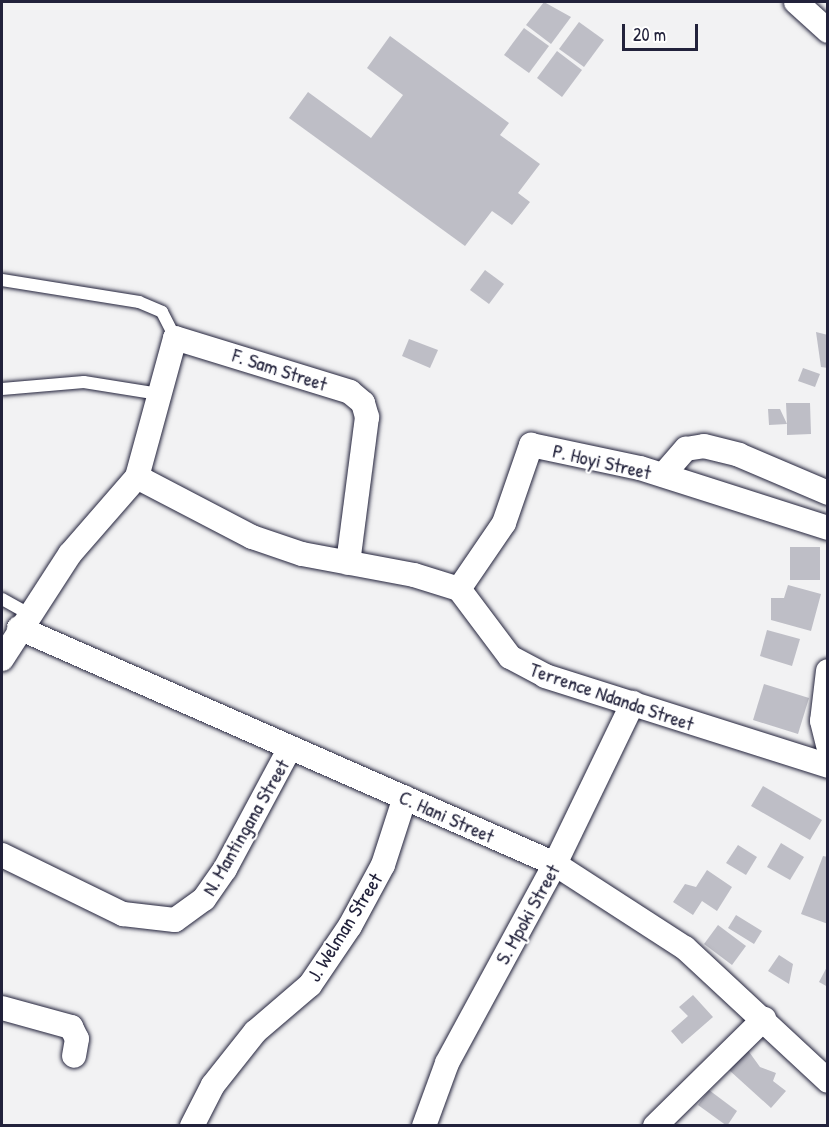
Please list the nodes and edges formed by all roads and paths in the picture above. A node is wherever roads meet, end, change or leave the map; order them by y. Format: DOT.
graph roads {
  1 [pos="796,2"];
  2 [pos="828,31"];
  3 [pos="2,280"];
  4 [pos="175,338"];
  5 [pos="2,389"];
  6 [pos="159,394"];
  7 [pos="663,475"];
  8 [pos="137,477"];
  9 [pos="828,493"];
  10 [pos="828,528"];
  11 [pos="348,563"];
  12 [pos="459,589"];
  13 [pos="2,599"];
  14 [pos="24,621"];
  15 [pos="2,659"];
  16 [pos="828,671"];
  17 [pos="633,703"];
  18 [pos="828,746"];
  19 [pos="290,748"];
  20 [pos="828,766"];
  21 [pos="405,797"];
  22 [pos="2,855"];
  23 [pos="555,864"];
  24 [pos="2,1008"];
  25 [pos="764,1019"];
  26 [pos="74,1056"];
  27 [pos="828,1081"];
  28 [pos="192,1125"];
  29 [pos="424,1125"];
  30 [pos="655,1125"];
  1 -- 2 [label="street"];
  3 -- 4 [label="lane"];
  4 -- 6 [label="street"];
  4 -- 11 [label="street, F. Sam Street"];
  5 -- 6 [label="lane"];
  6 -- 8 [label="street"];
  7 -- 9 [label="street"];
  7 -- 10 [label="street, P. Hoyi Street"];
  7 -- 12 [label="street, P. Hoyi Street"];
  8 -- 11 [label="street"];
  8 -- 14 [label="street"];
  11 -- 12 [label="street"];
  12 -- 17 [label="street, Terrence Ndanda Street"];
  13 -- 14 [label="lane"];
  14 -- 15 [label="street"];
  14 -- 19 [label="street, C. Hani Street"];
  16 -- 18 [label="street"];
  17 -- 20 [label="street, Terrence Ndanda Street"];
  17 -- 23 [label="street, S. Mpoki Street"];
  19 -- 21 [label="street, C. Hani Street"];
  19 -- 22 [label="street, N. Mantingana Street"];
  21 -- 23 [label="street, C. Hani Street"];
  21 -- 28 [label="street, J. Welman Street"];
  23 -- 25 [label="street, C. Hani Street"];
  23 -- 29 [label="street, S. Mpoki Street"];
  24 -- 26 [label="street"];
  25 -- 27 [label="street, C. Hani Street"];
  25 -- 30 [label="street"];
}
